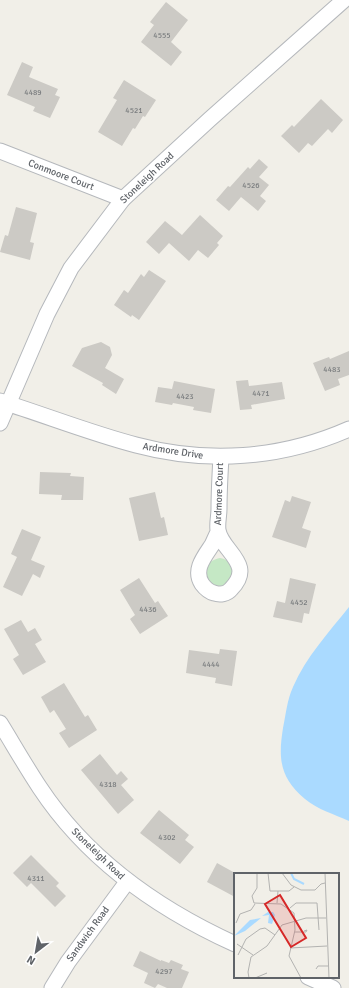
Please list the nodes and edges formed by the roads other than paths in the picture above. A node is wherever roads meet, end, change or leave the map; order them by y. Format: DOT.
graph roads {
  1 [pos="344,0"];
  2 [pos="0,151"];
  3 [pos="123,199"];
  4 [pos="4,402"];
  5 [pos="0,423"];
  6 [pos="349,429"];
  7 [pos="221,457"];
  8 [pos="218,532"];
  9 [pos="0,723"];
  10 [pos="127,882"];
  11 [pos="234,943"];
  12 [pos="310,978"];
  13 [pos="52,988"];
  14 [pos="334,988"];
  1 -- 3 [label="street, Stoneleigh Road"];
  2 -- 3 [label="street, Conmoore Court"];
  3 -- 4 [label="street, Stoneleigh Road"];
  4 -- 5 [label="street, Stoneleigh Road"];
  4 -- 7 [label="street, Ardmore Drive"];
  6 -- 7 [label="street, Ardmore Drive"];
  7 -- 8 [label="street, Ardmore Court"];
  9 -- 10 [label="street, Stoneleigh Road"];
  10 -- 11 [label="street, Stoneleigh Road"];
  10 -- 13 [label="street, Sandwich Road"];
  12 -- 14 [label="street"];
}
